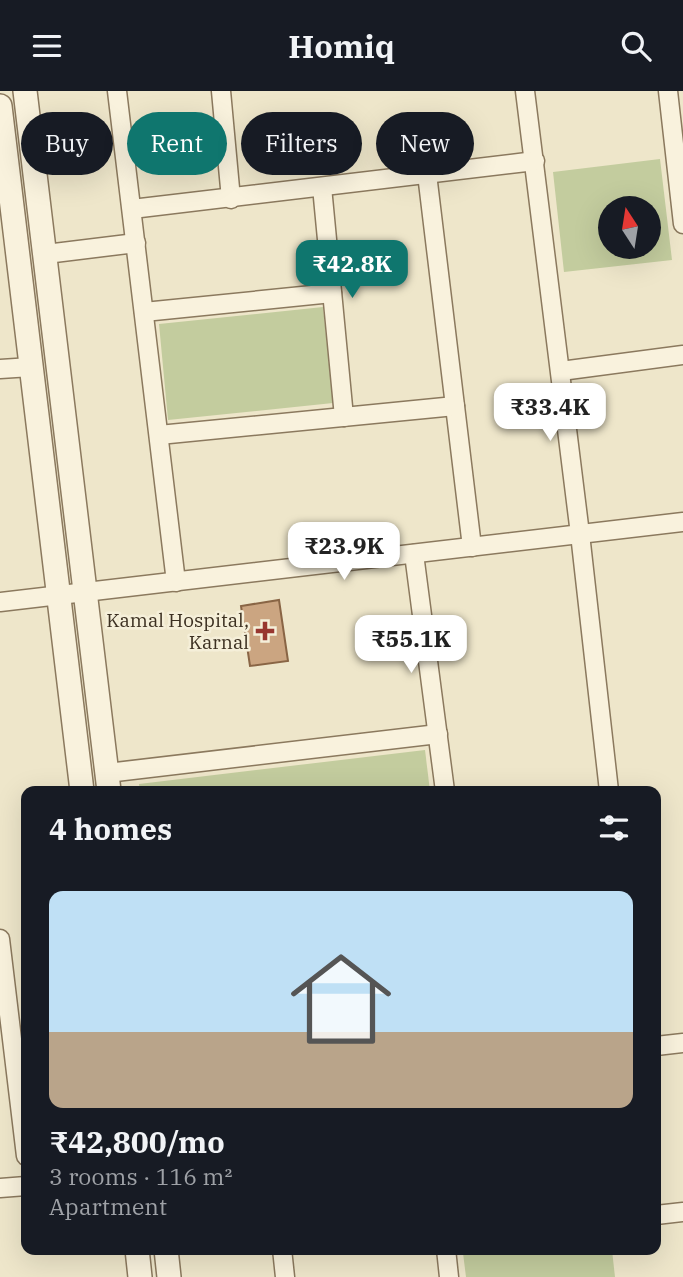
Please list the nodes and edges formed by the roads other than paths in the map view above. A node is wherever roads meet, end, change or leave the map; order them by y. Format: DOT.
graph roads {
  1 [pos="25,91"];
  2 [pos="117,91"];
  3 [pos="221,91"];
  4 [pos="525,91"];
  5 [pos="668,91"];
  6 [pos="0,106"];
  7 [pos="535,161"];
  8 [pos="474,168"];
  9 [pos="419,175"];
  10 [pos="427,175"];
  11 [pos="322,187"];
  12 [pos="231,199"];
  13 [pos="132,209"];
  14 [pos="683,224"];
  15 [pos="136,243"];
  16 [pos="9,254"];
  17 [pos="46,254"];
  18 [pos="332,293"];
  19 [pos="144,312"];
  20 [pos="683,355"];
  21 [pos="30,367"];
  22 [pos="0,369"];
  23 [pos="561,371"];
  24 [pos="455,406"];
  25 [pos="344,417"];
  26 [pos="159,435"];
  27 [pos="683,522"];
  28 [pos="580,534"];
  29 [pos="472,547"];
  30 [pos="414,554"];
  31 [pos="176,582"];
  32 [pos="85,593"];
  33 [pos="58,596"];
  34 [pos="0,602"];
  35 [pos="438,734"];
  36 [pos="108,782"];
  37 [pos="81,786"];
  38 [pos="444,786"];
  39 [pos="608,786"];
  40 [pos="0,939"];
  41 [pos="5,1019"];
  42 [pos="683,1043"];
  43 [pos="661,1045"];
  44 [pos="21,1123"];
  45 [pos="21,1186"];
  46 [pos="0,1188"];
  47 [pos="683,1212"];
  48 [pos="661,1214"];
  49 [pos="138,1255"];
  50 [pos="167,1255"];
  51 [pos="283,1255"];
  52 [pos="447,1255"];
  53 [pos="141,1277"];
  54 [pos="169,1277"];
  55 [pos="285,1277"];
  56 [pos="449,1277"];
  1 -- 17 [label="street"];
  2 -- 13 [label="street"];
  3 -- 12 [label="street"];
  4 -- 7 [label="street"];
  5 -- 14 [label="street"];
  6 -- 16 [label="street"];
  7 -- 8 [label="street"];
  7 -- 23 [label="street"];
  9 -- 11 [label="street"];
  10 -- 24 [label="street"];
  11 -- 12 [label="street"];
  11 -- 18 [label="street"];
  12 -- 13 [label="street"];
  13 -- 15 [label="street"];
  15 -- 17 [label="street"];
  15 -- 19 [label="street"];
  16 -- 21 [label="street"];
  17 -- 32 [label="street"];
  18 -- 19 [label="street"];
  18 -- 25 [label="street"];
  19 -- 26 [label="street"];
  20 -- 23 [label="street"];
  21 -- 22 [label="street"];
  21 -- 33 [label="street"];
  23 -- 28 [label="street"];
  24 -- 25 [label="street"];
  24 -- 29 [label="street"];
  25 -- 26 [label="street"];
  26 -- 31 [label="street"];
  27 -- 28 [label="street"];
  28 -- 29 [label="street"];
  28 -- 39 [label="street"];
  29 -- 30 [label="street"];
  30 -- 31 [label="street"];
  30 -- 35 [label="street"];
  31 -- 32 [label="street"];
  32 -- 33 [label="street"];
  32 -- 36 [label="street"];
  33 -- 34 [label="street"];
  33 -- 37 [label="street"];
  35 -- 36 [label="street"];
  35 -- 38 [label="street"];
  40 -- 41 [label="street"];
  41 -- 44 [label="street"];
  42 -- 43 [label="street"];
  45 -- 46 [label="street"];
  47 -- 48 [label="street"];
  49 -- 53 [label="street"];
  50 -- 54 [label="street"];
  51 -- 55 [label="street"];
  52 -- 56 [label="street"];
}
